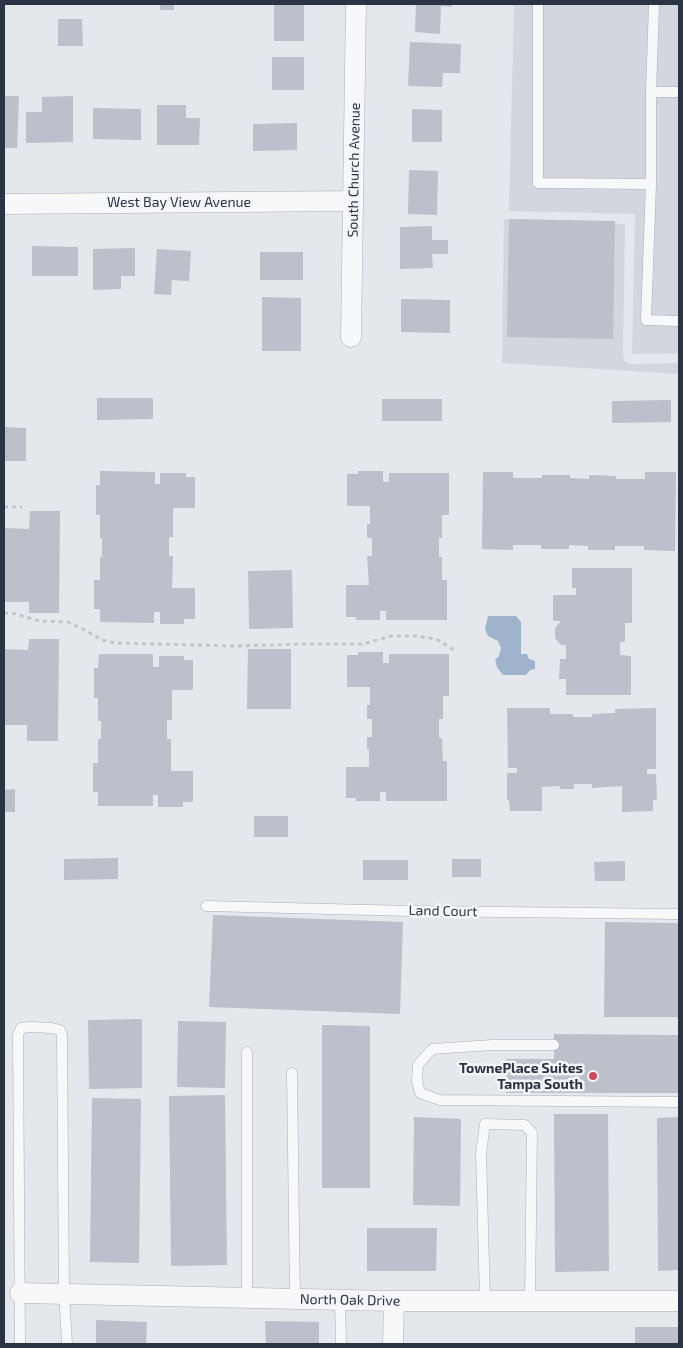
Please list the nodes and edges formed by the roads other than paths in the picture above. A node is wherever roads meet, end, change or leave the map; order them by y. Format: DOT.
graph roads {
  1 [pos="356,4"];
  2 [pos="538,4"];
  3 [pos="654,4"];
  4 [pos="651,92"];
  5 [pos="679,92"];
  6 [pos="651,184"];
  7 [pos="353,201"];
  8 [pos="4,204"];
  9 [pos="679,321"];
  10 [pos="351,337"];
  11 [pos="206,906"];
  12 [pos="679,914"];
  13 [pos="554,1046"];
  14 [pos="247,1052"];
  15 [pos="292,1073"];
  16 [pos="679,1102"];
  17 [pos="20,1293"];
  18 [pos="64,1294"];
  19 [pos="247,1298"];
  20 [pos="295,1299"];
  21 [pos="340,1300"];
  22 [pos="394,1301"];
  23 [pos="485,1301"];
  24 [pos="530,1301"];
  25 [pos="679,1301"];
  26 [pos="20,1344"];
  27 [pos="67,1344"];
  28 [pos="341,1344"];
  29 [pos="394,1344"];
  1 -- 7 [label="street, South Church Avenue"];
  2 -- 6 [label="lane"];
  3 -- 4 [label="lane"];
  4 -- 5 [label="lane"];
  4 -- 6 [label="lane"];
  6 -- 9 [label="lane"];
  7 -- 8 [label="street, West Bay View Avenue"];
  7 -- 10 [label="street, South Church Avenue"];
  11 -- 12 [label="lane, Land Court"];
  13 -- 16 [label="lane"];
  14 -- 19 [label="lane"];
  15 -- 20 [label="lane"];
  17 -- 18 [label="street, North Oak Drive"];
  17 -- 18 [label="lane"];
  17 -- 26 [label="lane"];
  18 -- 19 [label="street, North Oak Drive"];
  18 -- 27 [label="lane"];
  19 -- 20 [label="street, North Oak Drive"];
  20 -- 21 [label="street, North Oak Drive"];
  21 -- 22 [label="street, North Oak Drive"];
  21 -- 28 [label="lane"];
  22 -- 23 [label="street, North Oak Drive"];
  22 -- 29 [label="street"];
  23 -- 24 [label="street, North Oak Drive"];
  23 -- 24 [label="lane"];
  24 -- 25 [label="street, North Oak Drive"];
}
